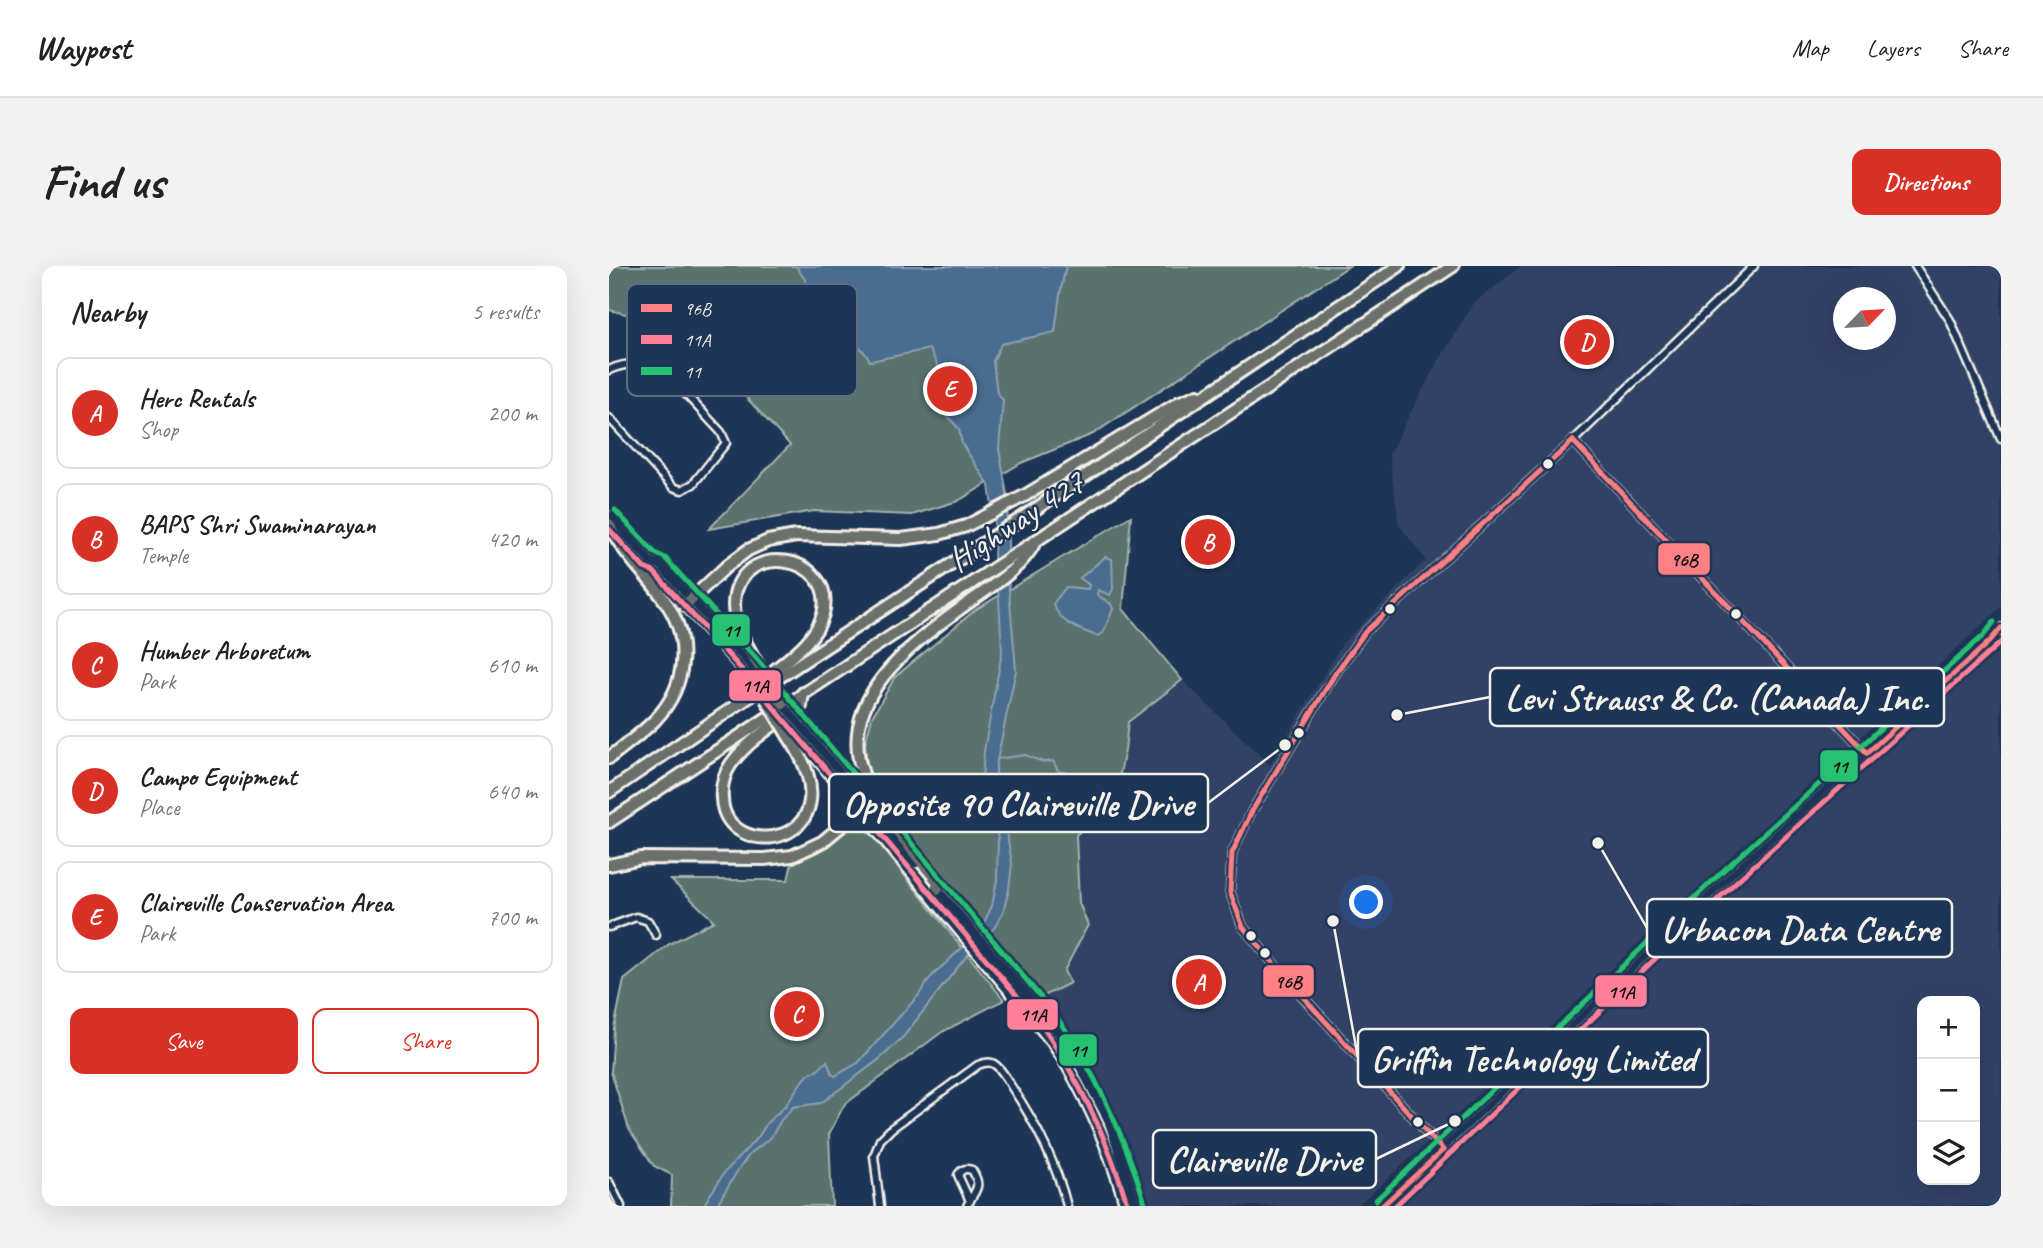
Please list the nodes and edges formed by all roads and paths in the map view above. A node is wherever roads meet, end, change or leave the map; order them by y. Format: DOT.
graph roads {
  1 [pos="1399,266"];
  2 [pos="1453,266"];
  3 [pos="1754,266"];
  4 [pos="1915,266"];
  5 [pos="627,364"];
  6 [pos="609,370"];
  7 [pos="1214,390"];
  8 [pos="687,396"];
  9 [pos="609,418"];
  10 [pos="2001,439"];
  11 [pos="1573,441"];
  12 [pos="609,516"];
  13 [pos="609,524"];
  14 [pos="1035,542"];
  15 [pos="688,602"];
  16 [pos="2001,628"];
  17 [pos="749,664"];
  18 [pos="803,693"];
  19 [pos="766,699"];
  20 [pos="740,703"];
  21 [pos="783,704"];
  22 [pos="796,733"];
  23 [pos="1867,753"];
  24 [pos="609,758"];
  25 [pos="609,792"];
  26 [pos="864,808"];
  27 [pos="609,822"];
  28 [pos="609,865"];
  29 [pos="937,889"];
  30 [pos="957,920"];
  31 [pos="609,927"];
  32 [pos="656,935"];
  33 [pos="993,962"];
  34 [pos="1443,1150"];
  35 [pos="609,1182"];
  36 [pos="968,1203"];
  37 [pos="621,1206"];
  38 [pos="880,1206"];
  39 [pos="1067,1206"];
  40 [pos="1125,1206"];
  41 [pos="1137,1206"];
  42 [pos="1382,1206"];
  1 -- 7 [label="highway, Highway 427"];
  2 -- 14 [label="highway, Highway 427"];
  3 -- 11 [label="street"];
  4 -- 10 [label="street"];
  5 -- 6 [label="street"];
  7 -- 15 [label="highway"];
  7 -- 20 [label="highway, Highway 427"];
  8 -- 9 [label="street"];
  11 -- 23 [label="street"];
  11 -- 34 [label="street"];
  12 -- 15 [label="main road"];
  13 -- 24 [label="highway"];
  14 -- 18 [label="highway, Highway 427"];
  14 -- 29 [label="highway"];
  15 -- 17 [label="main road"];
  16 -- 23 [label="street"];
  17 -- 19 [label="main road, bridge"];
  17 -- 20 [label="highway"];
  17 -- 21 [label="highway, bridge"];
  18 -- 22 [label="highway"];
  18 -- 27 [label="highway, Highway 427"];
  19 -- 22 [label="highway, bridge"];
  20 -- 25 [label="highway, Highway 427"];
  21 -- 22 [label="main road, bridge"];
  22 -- 26 [label="main road"];
  23 -- 34 [label="street"];
  26 -- 28 [label="highway"];
  26 -- 29 [label="main road"];
  26 -- 30 [label="main road"];
  29 -- 30 [label="main road"];
  30 -- 33 [label="main road"];
  31 -- 32 [label="street"];
  33 -- 40 [label="main road"];
  33 -- 41 [label="main road"];
  34 -- 42 [label="street"];
  35 -- 37 [label="street"];
  36 -- 36 [label="street"];
  38 -- 39 [label="street"];
}
